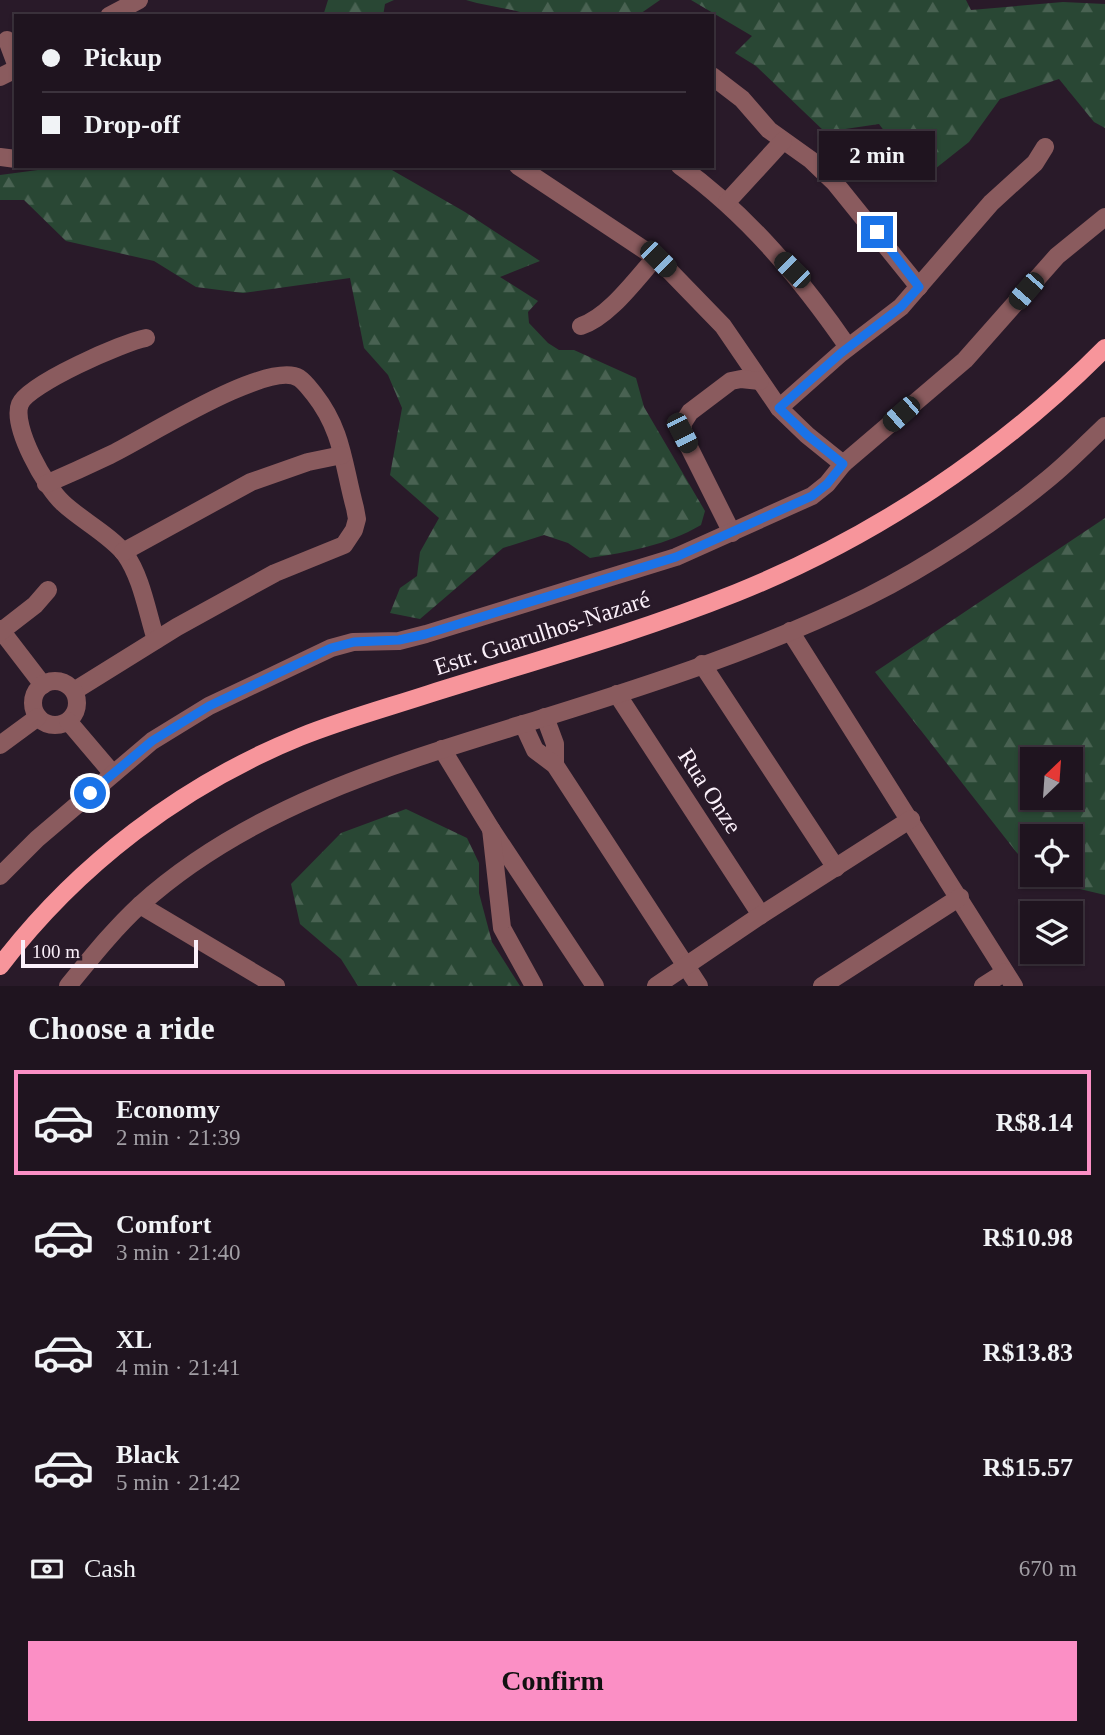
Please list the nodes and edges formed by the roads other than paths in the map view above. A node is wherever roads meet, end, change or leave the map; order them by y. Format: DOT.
graph roads {
  1 [pos="139,0"];
  2 [pos="113,14"];
  3 [pos="8,40"];
  4 [pos="14,60"];
  5 [pos="714,78"];
  6 [pos="783,141"];
  7 [pos="1045,147"];
  8 [pos="521,168"];
  9 [pos="683,168"];
  10 [pos="726,202"];
  11 [pos="1105,217"];
  12 [pos="656,257"];
  13 [pos="919,287"];
  14 [pos="581,326"];
  15 [pos="146,338"];
  16 [pos="848,347"];
  17 [pos="1105,348"];
  18 [pos="760,381"];
  19 [pos="779,408"];
  20 [pos="1105,426"];
  21 [pos="342,455"];
  22 [pos="843,464"];
  23 [pos="46,484"];
  24 [pos="732,533"];
  25 [pos="123,552"];
  26 [pos="48,590"];
  27 [pos="0,631"];
  28 [pos="790,631"];
  29 [pos="156,639"];
  30 [pos="702,664"];
  31 [pos="43,685"];
  32 [pos="74,691"];
  33 [pos="617,694"];
  34 [pos="545,717"];
  35 [pos="38,718"];
  36 [pos="68,721"];
  37 [pos="523,724"];
  38 [pos="0,745"];
  39 [pos="442,749"];
  40 [pos="555,765"];
  41 [pos="113,774"];
  42 [pos="911,819"];
  43 [pos="491,829"];
  44 [pos="836,868"];
  45 [pos="0,876"];
  46 [pos="960,897"];
  47 [pos="140,905"];
  48 [pos="761,915"];
  49 [pos="0,966"];
  50 [pos="686,966"];
  51 [pos="1010,979"];
  52 [pos="68,986"];
  53 [pos="276,986"];
  54 [pos="534,986"];
  55 [pos="595,986"];
  56 [pos="656,986"];
  57 [pos="699,986"];
  58 [pos="822,986"];
  59 [pos="983,986"];
  1 -- 2 [label="street"];
  3 -- 4 [label="street"];
  5 -- 6 [label="street"];
  6 -- 10 [label="street"];
  6 -- 13 [label="street"];
  7 -- 13 [label="street"];
  8 -- 12 [label="street"];
  9 -- 10 [label="street"];
  10 -- 16 [label="street"];
  11 -- 22 [label="street"];
  12 -- 14 [label="street"];
  12 -- 18 [label="street"];
  13 -- 16 [label="street"];
  15 -- 23 [label="street"];
  16 -- 19 [label="street"];
  17 -- 49 [label="main road, Estr. Guarulhos-Nazaré"];
  18 -- 19 [label="street"];
  18 -- 24 [label="street"];
  19 -- 22 [label="street"];
  20 -- 28 [label="street"];
  21 -- 23 [label="street"];
  21 -- 25 [label="street"];
  21 -- 29 [label="street"];
  22 -- 24 [label="street"];
  23 -- 25 [label="street"];
  24 -- 41 [label="street"];
  25 -- 29 [label="street"];
  26 -- 27 [label="street"];
  27 -- 31 [label="street"];
  28 -- 30 [label="street"];
  28 -- 42 [label="street"];
  29 -- 32 [label="street"];
  30 -- 33 [label="street"];
  30 -- 44 [label="street"];
  31 -- 32 [label="street"];
  31 -- 35 [label="street"];
  32 -- 36 [label="street"];
  33 -- 34 [label="street"];
  33 -- 48 [label="street, Rua Onze"];
  34 -- 37 [label="street"];
  34 -- 40 [label="street"];
  35 -- 36 [label="street"];
  35 -- 38 [label="street"];
  36 -- 41 [label="street"];
  37 -- 39 [label="street"];
  37 -- 40 [label="street"];
  39 -- 43 [label="street"];
  39 -- 47 [label="street"];
  40 -- 50 [label="street"];
  41 -- 45 [label="street"];
  42 -- 44 [label="street"];
  42 -- 46 [label="street"];
  43 -- 54 [label="street"];
  43 -- 55 [label="street"];
  44 -- 48 [label="street"];
  46 -- 51 [label="street"];
  46 -- 58 [label="street"];
  47 -- 52 [label="street"];
  47 -- 53 [label="street"];
  48 -- 50 [label="street"];
  50 -- 56 [label="street"];
  50 -- 57 [label="street"];
  51 -- 59 [label="street"];
}
